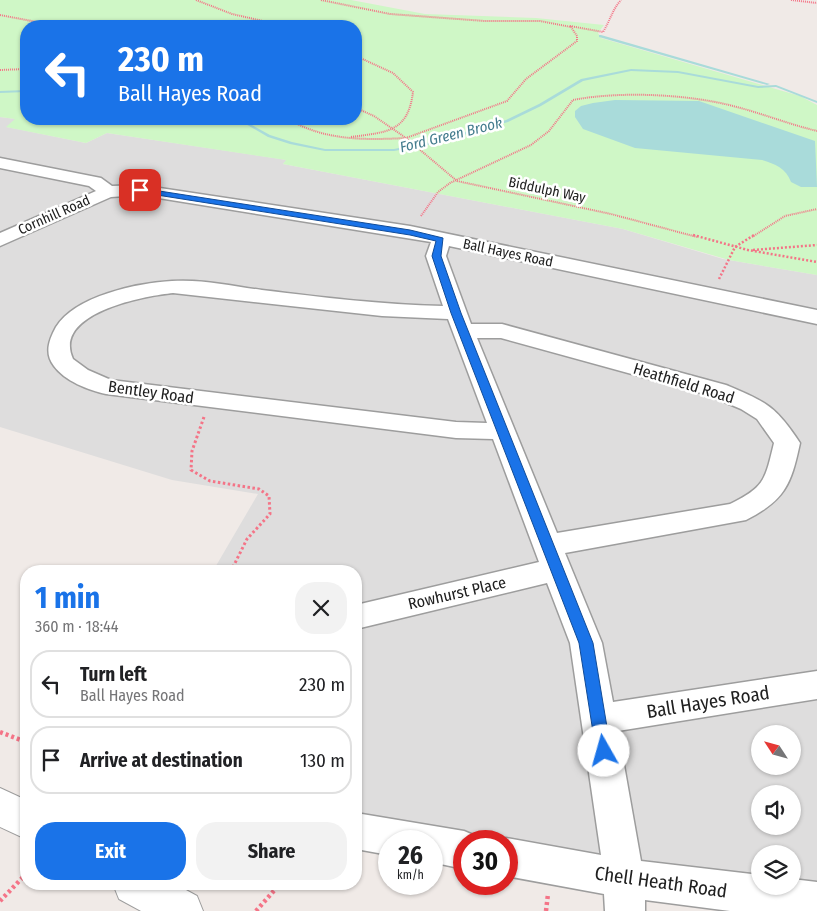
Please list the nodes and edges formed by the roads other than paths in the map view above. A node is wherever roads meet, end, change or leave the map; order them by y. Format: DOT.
graph roads {
  1 [pos="0,163"];
  2 [pos="102,187"];
  3 [pos="0,240"];
  4 [pos="440,240"];
  5 [pos="817,317"];
  6 [pos="460,322"];
  7 [pos="504,432"];
  8 [pos="553,557"];
  9 [pos="362,615"];
  10 [pos="817,685"];
  11 [pos="599,719"];
  12 [pos="0,806"];
  13 [pos="20,818"];
  14 [pos="362,831"];
  15 [pos="378,834"];
  16 [pos="518,861"];
  17 [pos="145,890"];
  18 [pos="624,895"];
  19 [pos="817,902"];
  20 [pos="182,911"];
  1 -- 2 [label="street"];
  2 -- 3 [label="street, Cornhill Road"];
  2 -- 4 [label="street, Ball Hayes Road"];
  4 -- 5 [label="street, Ball Hayes Road"];
  4 -- 6 [label="street"];
  6 -- 7 [label="street"];
  6 -- 7 [label="street, Bentley Road"];
  6 -- 8 [label="street, Heathfield Road"];
  7 -- 8 [label="street"];
  8 -- 9 [label="street, Rowhurst Place"];
  8 -- 11 [label="street"];
  10 -- 11 [label="street, Ball Hayes Road"];
  11 -- 18 [label="street"];
  12 -- 13 [label="street"];
  14 -- 15 [label="street"];
  16 -- 18 [label="street, Chell Heath Road"];
  17 -- 20 [label="street"];
  18 -- 19 [label="street, Chell Heath Road"];
}
